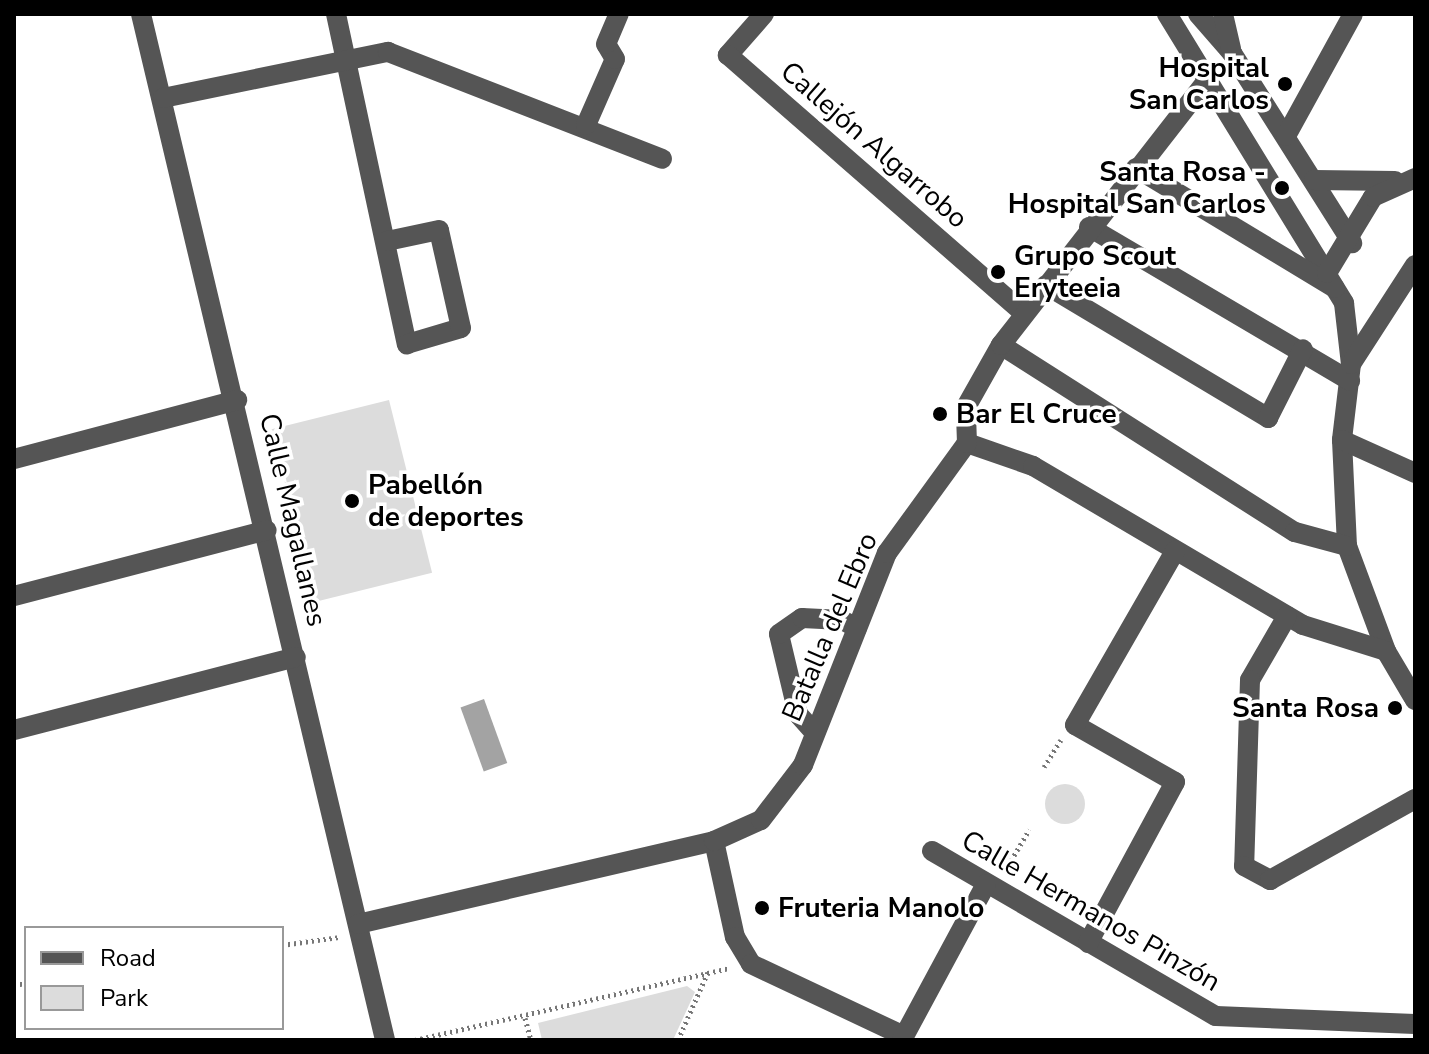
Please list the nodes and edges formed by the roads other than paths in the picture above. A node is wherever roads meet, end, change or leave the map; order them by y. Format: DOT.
graph roads {
  1 [pos="141,14"];
  2 [pos="336,14"];
  3 [pos="619,14"];
  4 [pos="764,14"];
  5 [pos="1167,14"];
  6 [pos="1198,14"];
  7 [pos="1223,14"];
  8 [pos="1353,14"];
  9 [pos="1232,53"];
  10 [pos="344,58"];
  11 [pos="1209,78"];
  12 [pos="163,98"];
  13 [pos="586,125"];
  14 [pos="1286,136"];
  15 [pos="662,159"];
  16 [pos="1136,168"];
  17 [pos="1405,179"];
  18 [pos="1314,180"];
  19 [pos="1089,227"];
  20 [pos="387,241"];
  21 [pos="1352,243"];
  22 [pos="1415,265"];
  23 [pos="1331,280"];
  24 [pos="1046,285"];
  25 [pos="1024,313"];
  26 [pos="1001,345"];
  27 [pos="1303,349"];
  28 [pos="1350,372"];
  29 [pos="237,400"];
  30 [pos="1342,440"];
  31 [pos="967,443"];
  32 [pos="14,459"];
  33 [pos="1415,473"];
  34 [pos="267,530"];
  35 [pos="1347,546"];
  36 [pos="1175,551"];
  37 [pos="14,596"];
  38 [pos="1279,612"];
  39 [pos="857,628"];
  40 [pos="1386,651"];
  41 [pos="296,657"];
  42 [pos="1415,700"];
  43 [pos="14,730"];
  44 [pos="815,733"];
  45 [pos="1415,799"];
  46 [pos="714,841"];
  47 [pos="932,851"];
  48 [pos="990,887"];
  49 [pos="359,929"];
  50 [pos="1088,943"];
  51 [pos="1349,1020"];
  52 [pos="1415,1024"];
  53 [pos="902,1038"];
  54 [pos="385,1040"];
  55 [pos="1359,1040"];
  1 -- 12 [label="street, Calle Magallanes"];
  2 -- 10 [label="street"];
  3 -- 13 [label="street"];
  4 -- 25 [label="street, Callejón Algarrobo"];
  5 -- 11 [label="street"];
  6 -- 9 [label="street"];
  7 -- 9 [label="street"];
  8 -- 14 [label="street"];
  9 -- 14 [label="street"];
  10 -- 12 [label="street"];
  10 -- 13 [label="street"];
  10 -- 20 [label="street"];
  11 -- 16 [label="street"];
  11 -- 23 [label="street"];
  12 -- 29 [label="street, Calle Magallanes"];
  13 -- 15 [label="street"];
  14 -- 18 [label="street"];
  16 -- 19 [label="street"];
  16 -- 23 [label="street"];
  17 -- 18 [label="street"];
  17 -- 21 [label="street"];
  18 -- 21 [label="street"];
  19 -- 24 [label="street"];
  19 -- 27 [label="street"];
  20 -- 20 [label="street"];
  21 -- 23 [label="street"];
  22 -- 28 [label="street"];
  23 -- 28 [label="street"];
  24 -- 25 [label="street"];
  24 -- 27 [label="street"];
  25 -- 26 [label="street"];
  26 -- 31 [label="street"];
  26 -- 35 [label="street"];
  27 -- 28 [label="street"];
  28 -- 30 [label="street"];
  29 -- 32 [label="street"];
  29 -- 34 [label="street, Calle Magallanes"];
  30 -- 33 [label="street"];
  30 -- 35 [label="street"];
  31 -- 36 [label="street"];
  31 -- 39 [label="street, Batalla del Ebro"];
  34 -- 37 [label="street"];
  34 -- 41 [label="street, Calle Magallanes"];
  35 -- 40 [label="street"];
  36 -- 38 [label="street"];
  36 -- 50 [label="street"];
  38 -- 40 [label="street"];
  38 -- 45 [label="street"];
  39 -- 44 [label="street, Batalla del Ebro"];
  39 -- 44 [label="street"];
  40 -- 42 [label="street"];
  41 -- 43 [label="street"];
  41 -- 49 [label="street, Calle Magallanes"];
  44 -- 46 [label="street, Batalla del Ebro"];
  46 -- 49 [label="street, Batalla del Ebro"];
  46 -- 53 [label="street"];
  47 -- 48 [label="street, Calle Hermanos Pinzón"];
  48 -- 50 [label="street, Calle Hermanos Pinzón"];
  48 -- 53 [label="street"];
  49 -- 54 [label="street, Calle Magallanes"];
  50 -- 51 [label="street, Calle Hermanos Pinzón"];
  51 -- 52 [label="street, Calle Hermanos Pinzón"];
  51 -- 55 [label="street"];
}
